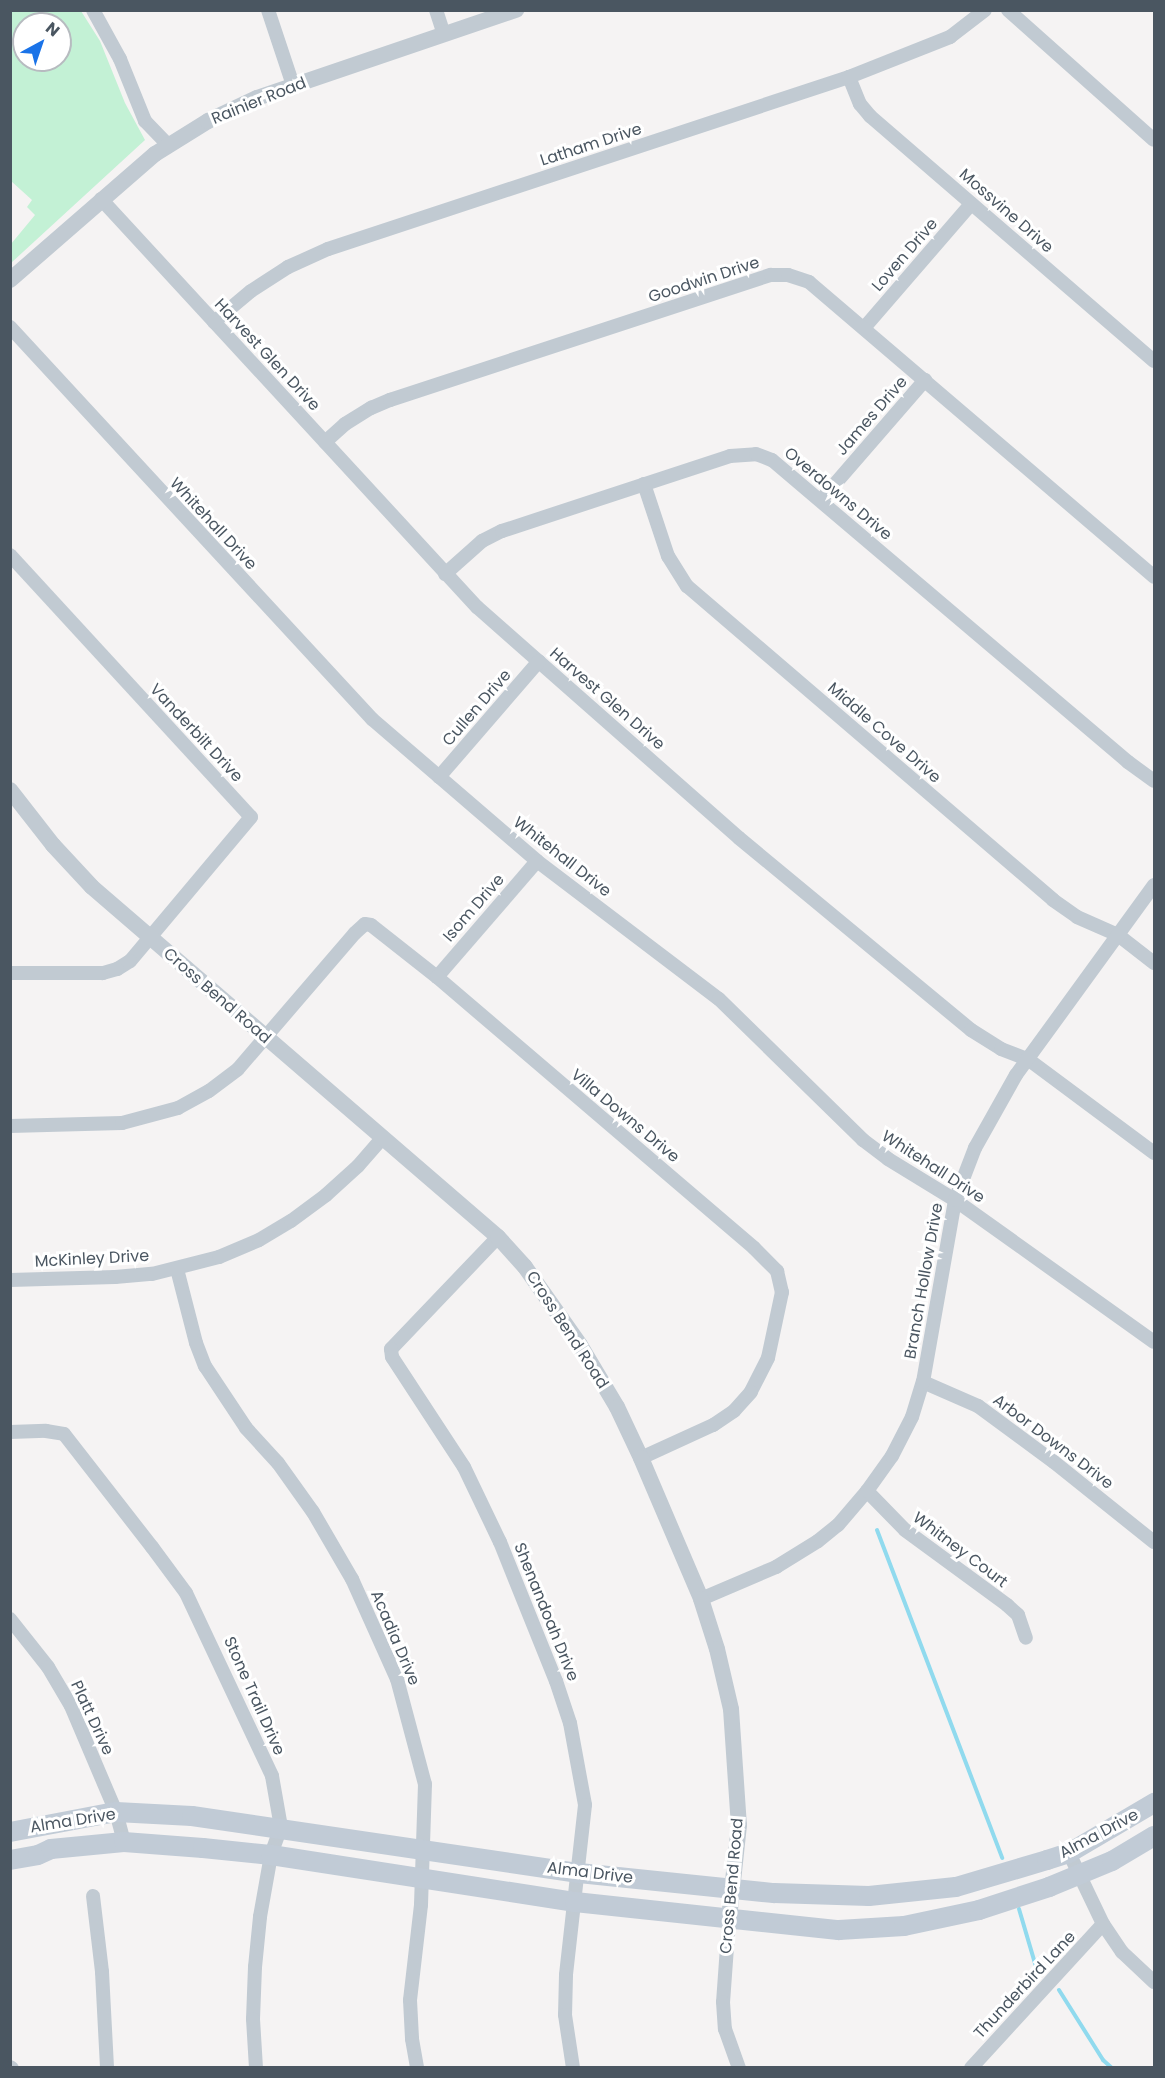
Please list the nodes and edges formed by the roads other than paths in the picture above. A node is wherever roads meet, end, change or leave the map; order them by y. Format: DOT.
graph roads {
  1 [pos="93,10"];
  2 [pos="268,10"];
  3 [pos="436,10"];
  4 [pos="516,10"];
  5 [pos="985,10"];
  6 [pos="1008,10"];
  7 [pos="444,34"];
  8 [pos="849,77"];
  9 [pos="293,85"];
  10 [pos="1155,140"];
  11 [pos="168,145"];
  12 [pos="101,199"];
  13 [pos="971,204"];
  14 [pos="10,280"];
  15 [pos="214,322"];
  16 [pos="10,327"];
  17 [pos="864,328"];
  18 [pos="1155,361"];
  19 [pos="925,380"];
  20 [pos="325,442"];
  21 [pos="644,484"];
  22 [pos="821,500"];
  23 [pos="10,555"];
  24 [pos="445,574"];
  25 [pos="1155,577"];
  26 [pos="539,661"];
  27 [pos="439,777"];
  28 [pos="1155,781"];
  29 [pos="10,790"];
  30 [pos="537,861"];
  31 [pos="1155,885"];
  32 [pos="1118,935"];
  33 [pos="149,938"];
  34 [pos="1155,963"];
  35 [pos="10,973"];
  36 [pos="437,977"];
  37 [pos="266,1037"];
  38 [pos="1029,1060"];
  39 [pos="10,1126"];
  40 [pos="383,1137"];
  41 [pos="1155,1153"];
  42 [pos="955,1200"];
  43 [pos="498,1238"];
  44 [pos="177,1269"];
  45 [pos="10,1280"];
  46 [pos="1155,1342"];
  47 [pos="923,1382"];
  48 [pos="10,1432"];
  49 [pos="641,1458"];
  50 [pos="867,1491"];
  51 [pos="1155,1542"];
  52 [pos="701,1599"];
  53 [pos="10,1619"];
  54 [pos="1026,1638"];
  55 [pos="1155,1803"];
  56 [pos="116,1812"];
  57 [pos="281,1827"];
  58 [pos="10,1832"];
  59 [pos="1155,1836"];
  60 [pos="124,1842"];
  61 [pos="425,1849"];
  62 [pos="1069,1853"];
  63 [pos="272,1855"];
  64 [pos="10,1860"];
  65 [pos="579,1873"];
  66 [pos="1078,1875"];
  67 [pos="422,1879"];
  68 [pos="734,1889"];
  69 [pos="93,1896"];
  70 [pos="574,1902"];
  71 [pos="729,1919"];
  72 [pos="1103,1924"];
  73 [pos="1155,1982"];
  74 [pos="107,2067"];
  75 [pos="257,2067"];
  76 [pos="417,2067"];
  77 [pos="573,2067"];
  78 [pos="739,2067"];
  79 [pos="971,2067"];
  1 -- 11 [label="street"];
  2 -- 9 [label="street"];
  3 -- 7 [label="street"];
  4 -- 7 [label="street, Rainier Road"];
  5 -- 8 [label="street, Latham Drive"];
  6 -- 10 [label="street"];
  7 -- 9 [label="street, Rainier Road"];
  8 -- 13 [label="street, Mossvine Drive"];
  8 -- 15 [label="street, Latham Drive"];
  9 -- 11 [label="street, Rainier Road"];
  11 -- 12 [label="street, Rainier Road"];
  12 -- 14 [label="street, Rainier Road"];
  12 -- 15 [label="street, Harvest Glen Drive"];
  13 -- 17 [label="street, Loven Drive"];
  13 -- 18 [label="street, Mossvine Drive"];
  15 -- 20 [label="street, Harvest Glen Drive"];
  16 -- 27 [label="street, Whitehall Drive"];
  17 -- 19 [label="street, Goodwin Drive"];
  17 -- 20 [label="street, Goodwin Drive"];
  19 -- 22 [label="street, James Drive"];
  19 -- 25 [label="street, Goodwin Drive"];
  20 -- 24 [label="street, Harvest Glen Drive"];
  21 -- 22 [label="street, Overdowns Drive"];
  21 -- 24 [label="street, Overdowns Drive"];
  21 -- 32 [label="street, Middle Cove Drive"];
  22 -- 28 [label="street, Overdowns Drive"];
  23 -- 33 [label="street, Vanderbilt Drive"];
  24 -- 26 [label="street, Harvest Glen Drive"];
  26 -- 27 [label="street, Cullen Drive"];
  26 -- 38 [label="street, Harvest Glen Drive"];
  27 -- 30 [label="street, Whitehall Drive"];
  29 -- 33 [label="street, Cross Bend Road"];
  30 -- 36 [label="street, Isom Drive"];
  30 -- 42 [label="street, Whitehall Drive"];
  31 -- 32 [label="street, Branch Hollow Drive"];
  32 -- 34 [label="street, Middle Cove Drive"];
  32 -- 38 [label="street, Branch Hollow Drive"];
  33 -- 35 [label="street"];
  33 -- 37 [label="street, Cross Bend Road"];
  36 -- 37 [label="street, Villa Downs Drive"];
  36 -- 49 [label="street, Villa Downs Drive"];
  37 -- 39 [label="street"];
  37 -- 40 [label="street, Cross Bend Road"];
  38 -- 41 [label="street, Harvest Glen Drive"];
  38 -- 42 [label="street, Branch Hollow Drive"];
  40 -- 43 [label="street, Cross Bend Road"];
  40 -- 44 [label="street, McKinley Drive"];
  42 -- 46 [label="street, Whitehall Drive"];
  42 -- 47 [label="street, Branch Hollow Drive"];
  43 -- 49 [label="street, Cross Bend Road"];
  43 -- 65 [label="street, Shenandoah Drive"];
  44 -- 45 [label="street, McKinley Drive"];
  44 -- 61 [label="street, Acadia Drive"];
  47 -- 50 [label="street, Branch Hollow Drive"];
  47 -- 51 [label="street, Arbor Downs Drive"];
  48 -- 57 [label="street, Stone Trail Drive"];
  49 -- 52 [label="street, Cross Bend Road"];
  50 -- 52 [label="street, Branch Hollow Drive"];
  50 -- 54 [label="street, Whitney Court"];
  52 -- 68 [label="street, Cross Bend Road"];
  53 -- 56 [label="street, Platt Drive"];
  55 -- 62 [label="main road, Alma Drive"];
  56 -- 57 [label="main road, Alma Drive"];
  56 -- 58 [label="main road, Alma Drive"];
  56 -- 60 [label="street, Platt Drive"];
  57 -- 61 [label="main road, Alma Drive"];
  57 -- 63 [label="street, Stone Trail Drive"];
  59 -- 66 [label="main road, Alma Drive"];
  60 -- 63 [label="main road, Alma Drive"];
  60 -- 64 [label="main road, Alma Drive"];
  61 -- 65 [label="main road, Alma Drive"];
  61 -- 67 [label="street, Acadia Drive"];
  62 -- 66 [label="street"];
  62 -- 68 [label="main road, Alma Drive"];
  63 -- 67 [label="main road, Alma Drive"];
  63 -- 75 [label="street, Stone Trail Drive"];
  65 -- 68 [label="main road, Alma Drive"];
  65 -- 70 [label="street, Shenandoah Drive"];
  66 -- 71 [label="main road, Alma Drive"];
  66 -- 72 [label="street"];
  67 -- 70 [label="main road, Alma Drive"];
  67 -- 76 [label="street, Acadia Drive"];
  68 -- 71 [label="street, Cross Bend Road"];
  69 -- 74 [label="street"];
  70 -- 71 [label="main road, Alma Drive"];
  70 -- 77 [label="street, Shenandoah Drive"];
  71 -- 78 [label="street, Cross Bend Road"];
  72 -- 73 [label="street"];
  72 -- 79 [label="street, Thunderbird Lane"];
}
